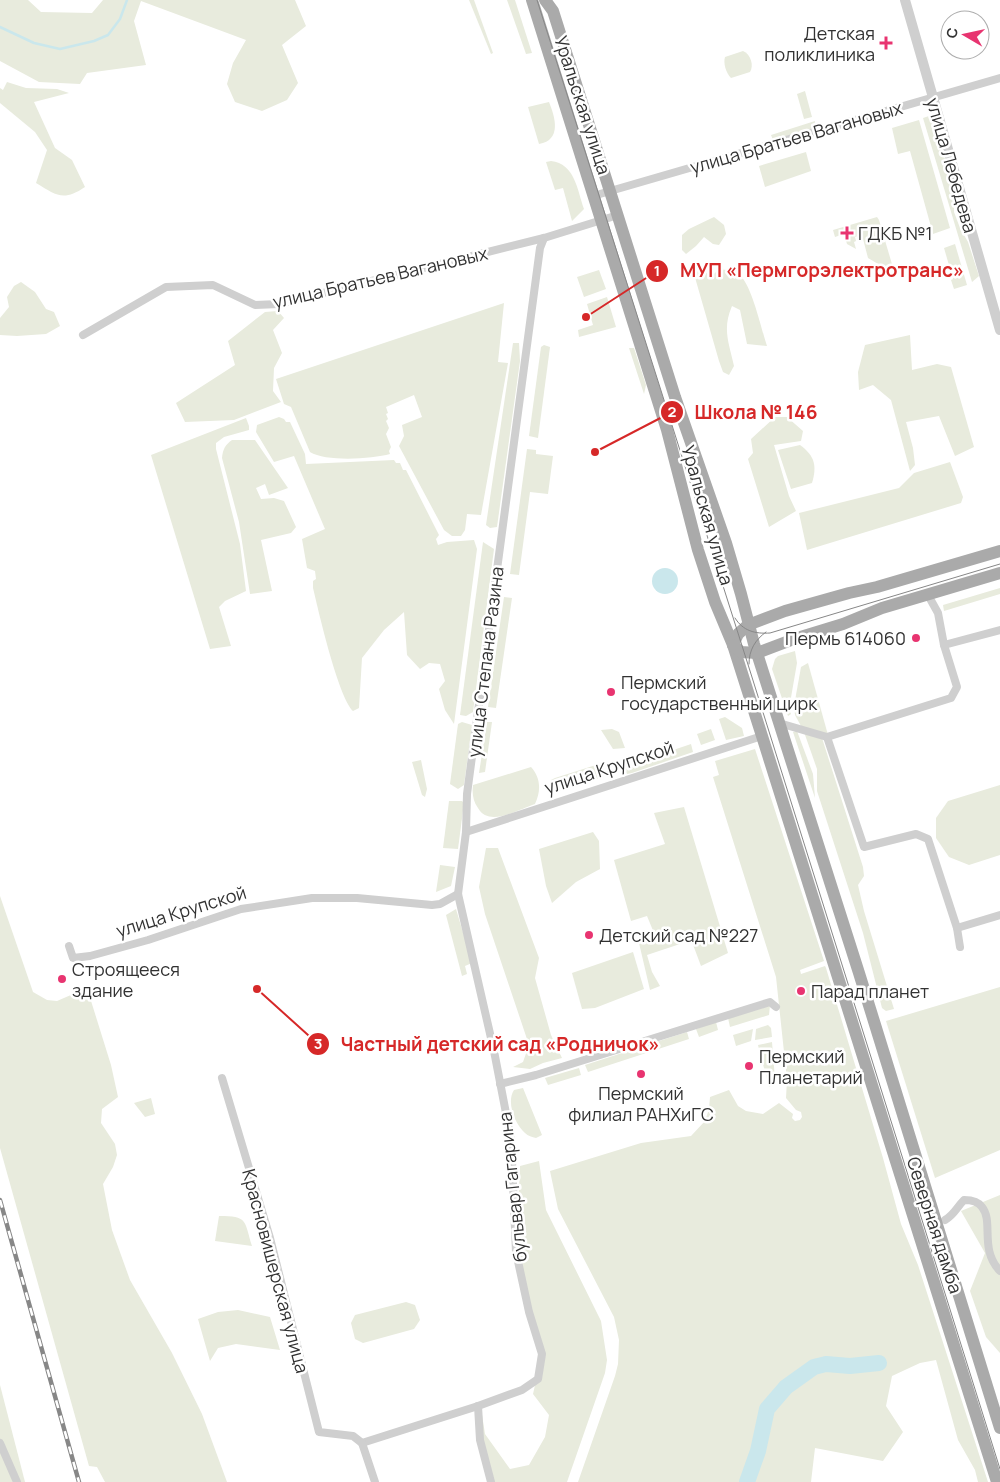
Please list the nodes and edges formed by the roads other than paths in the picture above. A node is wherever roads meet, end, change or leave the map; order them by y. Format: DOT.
graph roads {
  1 [pos="905,0"];
  2 [pos="536,1"];
  3 [pos="1000,78"];
  4 [pos="934,98"];
  5 [pos="610,190"];
  6 [pos="593,196"];
  7 [pos="618,215"];
  8 [pos="600,221"];
  9 [pos="544,238"];
  10 [pos="1000,330"];
  11 [pos="83,335"];
  12 [pos="1000,551"];
  13 [pos="1000,573"];
  14 [pos="928,595"];
  15 [pos="748,625"];
  16 [pos="1000,630"];
  17 [pos="733,645"];
  18 [pos="944,646"];
  19 [pos="757,653"];
  20 [pos="779,723"];
  21 [pos="762,736"];
  22 [pos="827,736"];
  23 [pos="466,832"];
  24 [pos="458,894"];
  25 [pos="1000,914"];
  26 [pos="957,928"];
  27 [pos="69,946"];
  28 [pos="960,947"];
  29 [pos="859,972"];
  30 [pos="838,979"];
  31 [pos="776,1007"];
  32 [pos="222,1078"];
  33 [pos="500,1084"];
  34 [pos="945,1220"];
  35 [pos="1000,1271"];
  36 [pos="478,1406"];
  37 [pos="1000,1428"];
  38 [pos="0,1443"];
  39 [pos="362,1443"];
  40 [pos="17,1482"];
  41 [pos="375,1482"];
  42 [pos="491,1482"];
  43 [pos="998,1482"];
  1 -- 4 [label="street, улица Лебедева"];
  2 -- 5 [label="main road, Уральская улица"];
  2 -- 6 [label="main road, Уральская улица"];
  3 -- 4 [label="street, улица Братьев Вагановых"];
  4 -- 5 [label="street, улица Братьев Вагановых"];
  4 -- 10 [label="street, улица Лебедева"];
  5 -- 6 [label="street, улица Братьев Вагановых"];
  5 -- 7 [label="main road, Уральская улица"];
  6 -- 8 [label="main road, Уральская улица"];
  7 -- 8 [label="street"];
  7 -- 15 [label="main road, Уральская улица"];
  8 -- 9 [label="street, улица Братьев Вагановых"];
  8 -- 17 [label="main road, Уральская улица"];
  9 -- 11 [label="street, улица Братьев Вагановых"];
  9 -- 23 [label="street, улица Степана Разина"];
  12 -- 15 [label="main road"];
  13 -- 14 [label="main road"];
  14 -- 18 [label="street"];
  14 -- 19 [label="main road"];
  15 -- 17 [label="main road"];
  15 -- 19 [label="main road, Уральская улица"];
  16 -- 18 [label="street"];
  17 -- 19 [label="main road"];
  17 -- 21 [label="main road, Уральская улица"];
  18 -- 22 [label="street"];
  19 -- 20 [label="main road, Уральская улица"];
  20 -- 22 [label="street"];
  20 -- 29 [label="main road, Уральская улица"];
  21 -- 23 [label="street, улица Крупской"];
  21 -- 30 [label="main road, Уральская улица"];
  22 -- 26 [label="street"];
  23 -- 24 [label="street, улица Степана Разина"];
  24 -- 27 [label="street, улица Крупской"];
  24 -- 33 [label="street, улица Степана Разина"];
  25 -- 26 [label="street"];
  26 -- 28 [label="street"];
  29 -- 37 [label="main road, Северная дамба"];
  30 -- 43 [label="main road, Северная дамба"];
  31 -- 33 [label="street"];
  32 -- 39 [label="street, Красновишерская улица"];
  33 -- 36 [label="street, бульвар Гагарина"];
  34 -- 35 [label="street"];
  36 -- 39 [label="street, бульвар Гагарина"];
  36 -- 42 [label="street"];
  38 -- 40 [label="street"];
  39 -- 41 [label="street"];
}
